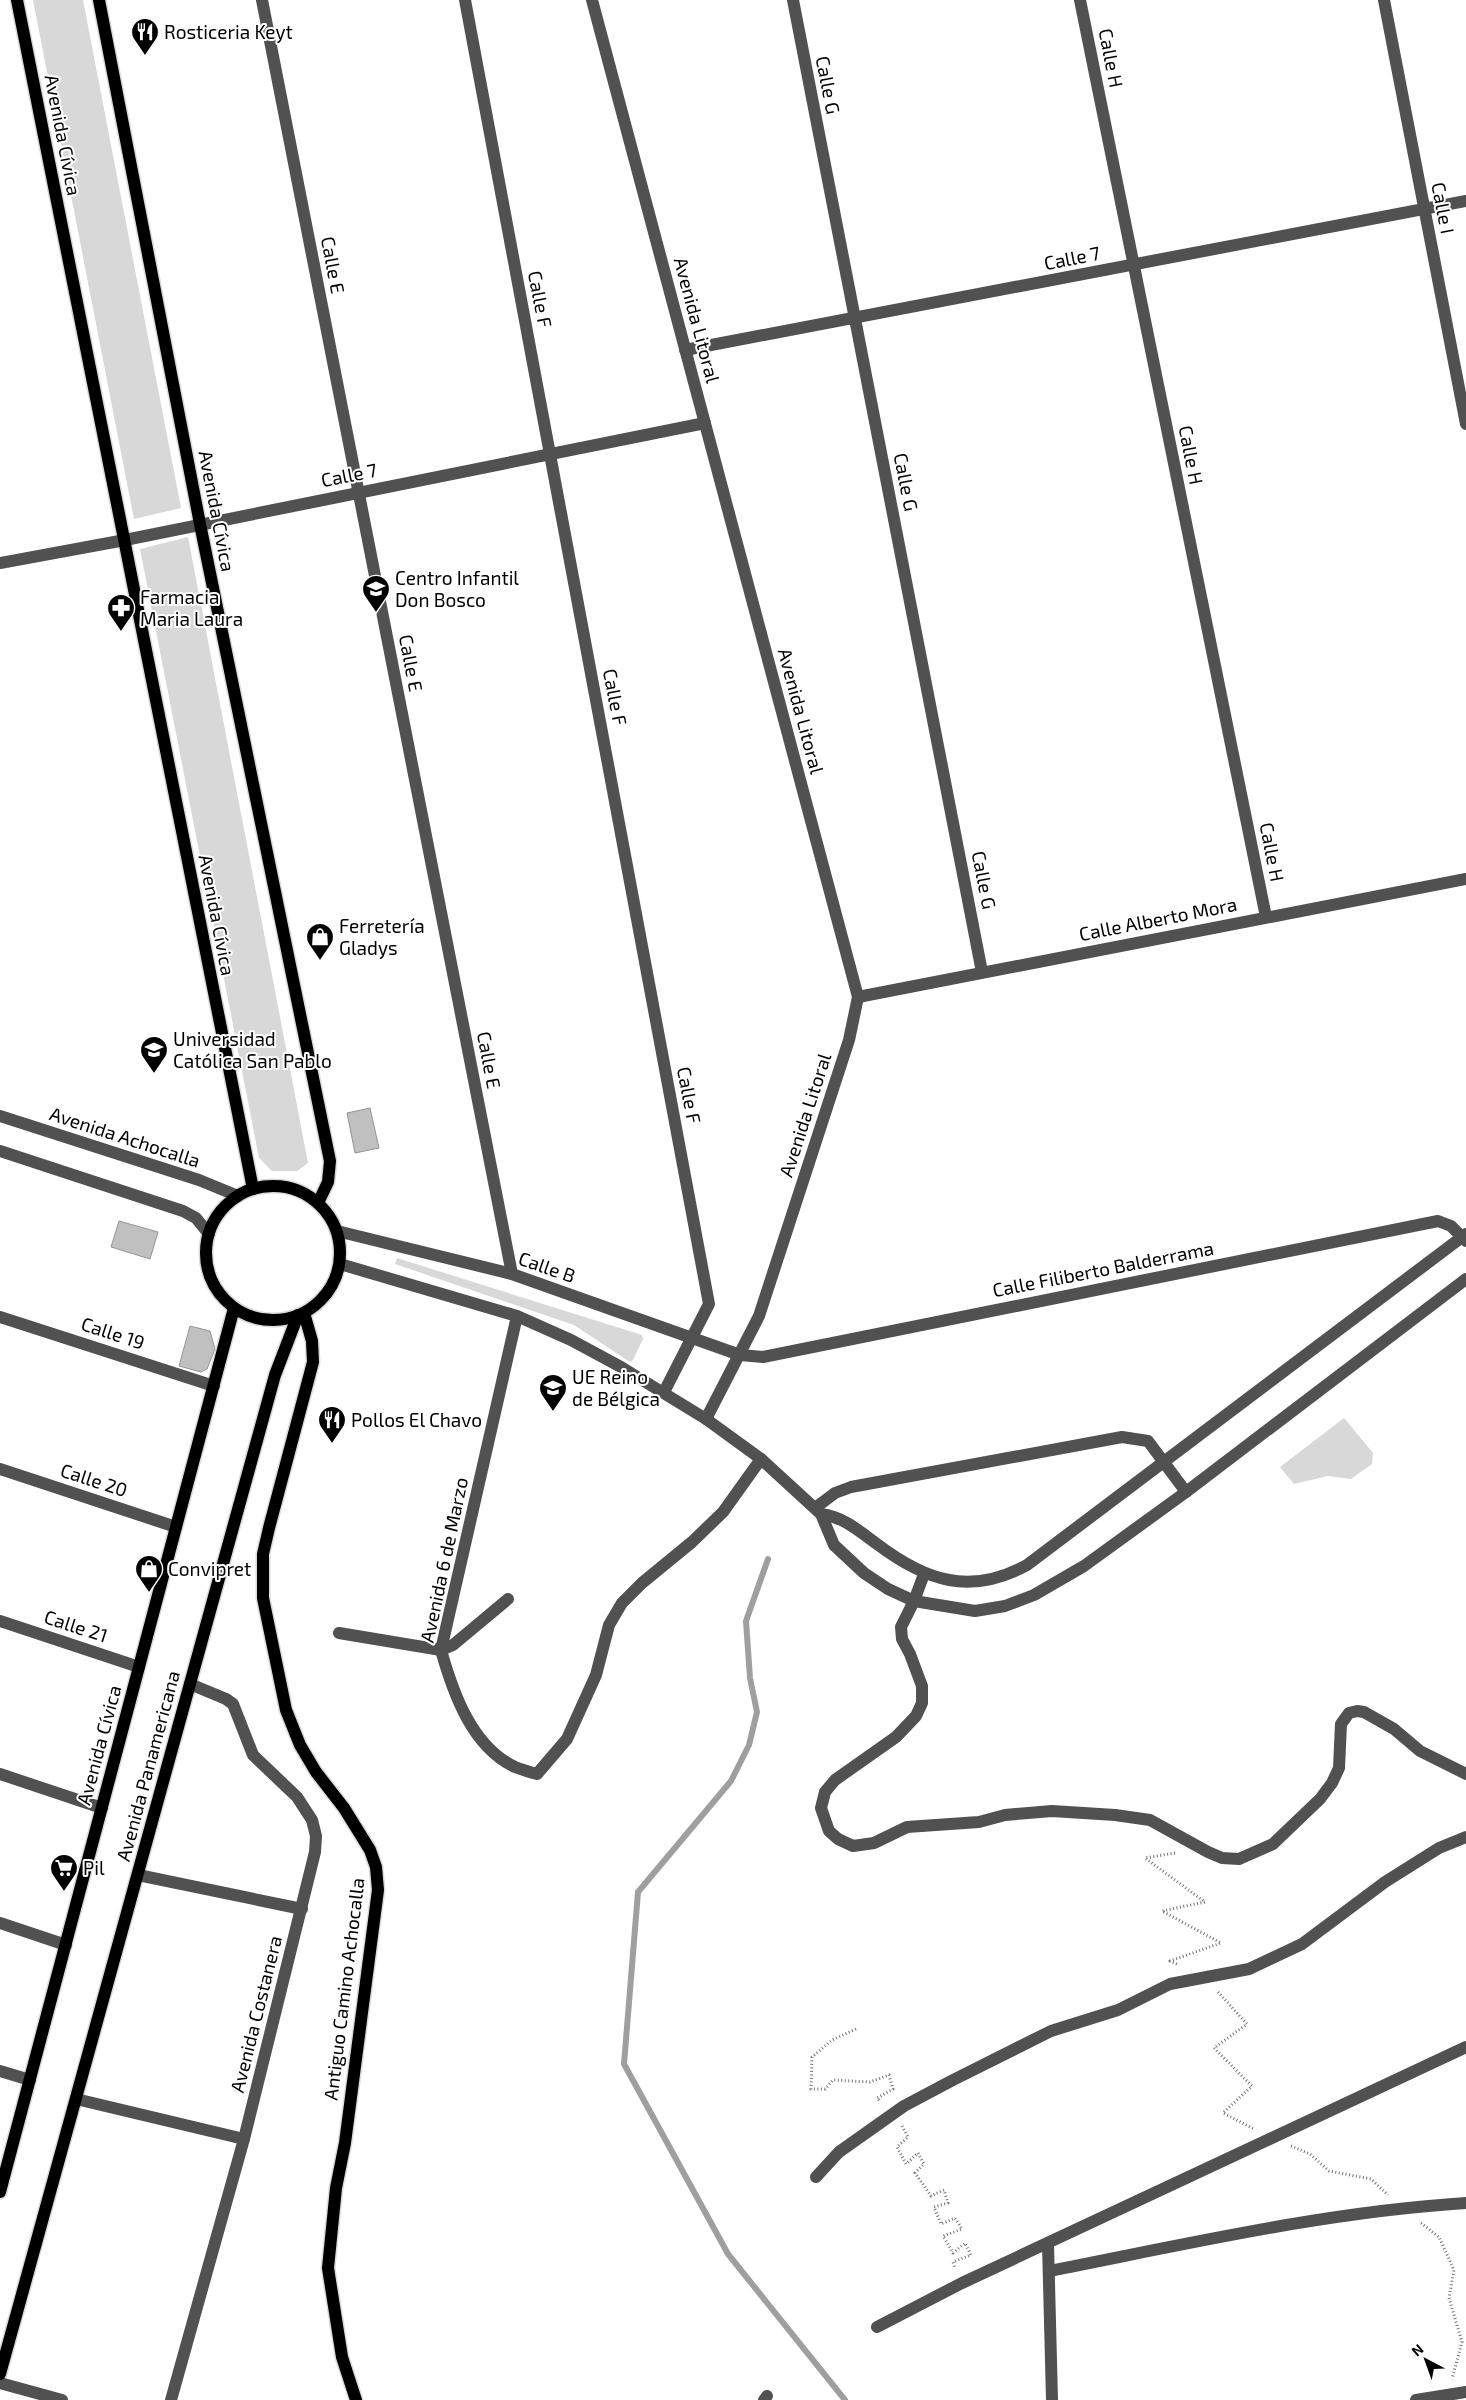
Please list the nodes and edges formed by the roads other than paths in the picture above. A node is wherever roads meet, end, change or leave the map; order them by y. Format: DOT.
graph roads {
  1 [pos="18,0"];
  2 [pos="99,0"];
  3 [pos="262,0"];
  4 [pos="465,0"];
  5 [pos="592,0"];
  6 [pos="793,0"];
  7 [pos="1080,0"];
  8 [pos="1384,0"];
  9 [pos="1466,201"];
  10 [pos="1424,209"];
  11 [pos="1134,265"];
  12 [pos="855,318"];
  13 [pos="685,350"];
  14 [pos="705,424"];
  15 [pos="1466,424"];
  16 [pos="550,456"];
  17 [pos="358,492"];
  18 [pos="200,524"];
  19 [pos="125,540"];
  20 [pos="0,563"];
  21 [pos="1466,879"];
  22 [pos="1266,917"];
  23 [pos="982,972"];
  24 [pos="858,997"];
  25 [pos="0,1116"];
  26 [pos="0,1151"];
  27 [pos="253,1189"];
  28 [pos="238,1196"];
  29 [pos="318,1203"];
  30 [pos="337,1231"];
  31 [pos="209,1234"];
  32 [pos="1465,1237"];
  33 [pos="340,1264"];
  34 [pos="512,1274"];
  35 [pos="1466,1279"];
  36 [pos="234,1308"];
  37 [pos="301,1314"];
  38 [pos="0,1316"];
  39 [pos="517,1316"];
  40 [pos="692,1338"];
  41 [pos="740,1354"];
  42 [pos="214,1386"];
  43 [pos="664,1392"];
  44 [pos="706,1420"];
  45 [pos="761,1460"];
  46 [pos="1164,1462"];
  47 [pos="0,1470"];
  48 [pos="1186,1492"];
  49 [pos="818,1511"];
  50 [pos="176,1527"];
  51 [pos="924,1574"];
  52 [pos="508,1599"];
  53 [pos="914,1601"];
  54 [pos="0,1621"];
  55 [pos="339,1633"];
  56 [pos="442,1650"];
  57 [pos="140,1667"];
  58 [pos="190,1684"];
  59 [pos="0,1774"];
  60 [pos="1466,1774"];
  61 [pos="102,1808"];
  62 [pos="1466,1837"];
  63 [pos="138,1875"];
  64 [pos="302,1909"];
  65 [pos="0,1923"];
  66 [pos="66,1944"];
  67 [pos="1466,2047"];
  68 [pos="0,2071"];
  69 [pos="30,2080"];
  70 [pos="76,2099"];
  71 [pos="244,2139"];
  72 [pos="816,2177"];
  73 [pos="0,2192"];
  74 [pos="1466,2203"];
  75 [pos="1048,2244"];
  76 [pos="1049,2271"];
  77 [pos="877,2327"];
  78 [pos="0,2374"];
  79 [pos="0,2383"];
  80 [pos="1466,2392"];
  81 [pos="1431,2399"];
  82 [pos="62,2400"];
  83 [pos="171,2400"];
  84 [pos="356,2400"];
  85 [pos="1052,2400"];
  86 [pos="1416,2400"];
  1 -- 19 [label="main road, Avenida Cívica"];
  2 -- 18 [label="main road, Avenida Cívica"];
  3 -- 17 [label="street, Calle E"];
  4 -- 16 [label="street, Calle F"];
  5 -- 13 [label="street, Avenida Litoral"];
  6 -- 12 [label="street, Calle G"];
  7 -- 11 [label="street, Calle H"];
  8 -- 10 [label="street, Calle I"];
  9 -- 10 [label="street, Calle 7"];
  10 -- 11 [label="street, Calle 7"];
  10 -- 15 [label="street, Calle I"];
  11 -- 12 [label="street, Calle 7"];
  11 -- 22 [label="street, Calle H"];
  12 -- 13 [label="street, Calle 7"];
  12 -- 23 [label="street, Calle G"];
  13 -- 14 [label="street, Avenida Litoral"];
  14 -- 16 [label="street, Calle 7"];
  14 -- 24 [label="street, Avenida Litoral"];
  16 -- 17 [label="street, Calle 7"];
  16 -- 40 [label="street, Calle F"];
  17 -- 18 [label="street, Calle 7"];
  17 -- 34 [label="street, Calle E"];
  18 -- 19 [label="street, Calle 7"];
  18 -- 29 [label="main road, Avenida Cívica"];
  19 -- 20 [label="street, Calle 7"];
  19 -- 27 [label="main road, Avenida Cívica"];
  21 -- 22 [label="street, Calle Alberto Mora"];
  22 -- 23 [label="street, Calle Alberto Mora"];
  23 -- 24 [label="street, Calle Alberto Mora"];
  24 -- 41 [label="street, Avenida Litoral"];
  25 -- 28 [label="street, Avenida Achocalla"];
  26 -- 31 [label="street"];
  27 -- 28 [label="main road"];
  27 -- 29 [label="main road"];
  28 -- 31 [label="main road"];
  29 -- 30 [label="main road"];
  30 -- 33 [label="main road"];
  30 -- 34 [label="street, Calle B"];
  31 -- 36 [label="main road"];
  32 -- 41 [label="street, Calle Filiberto Balderrama"];
  32 -- 46 [label="street"];
  33 -- 37 [label="main road"];
  33 -- 39 [label="street"];
  34 -- 40 [label="street, Calle B"];
  35 -- 48 [label="street"];
  36 -- 37 [label="main road"];
  36 -- 42 [label="main road, Avenida Cívica"];
  37 -- 58 [label="main road, Avenida Panamericana"];
  37 -- 84 [label="main road, Antiguo Camino Achocalla"];
  38 -- 42 [label="street, Calle 19"];
  39 -- 43 [label="street"];
  39 -- 56 [label="street, Avenida 6 de Marzo"];
  40 -- 41 [label="street, Calle B"];
  40 -- 43 [label="street, Calle F"];
  41 -- 44 [label="street, Avenida Litoral"];
  42 -- 50 [label="main road, Avenida Cívica"];
  43 -- 44 [label="street"];
  44 -- 45 [label="street"];
  45 -- 49 [label="street"];
  45 -- 56 [label="street, Avenida 6 de Marzo"];
  46 -- 48 [label="street"];
  46 -- 49 [label="street"];
  46 -- 51 [label="street"];
  47 -- 50 [label="street, Calle 20"];
  48 -- 53 [label="street"];
  49 -- 51 [label="street"];
  49 -- 53 [label="street"];
  50 -- 57 [label="main road, Avenida Cívica"];
  51 -- 53 [label="street"];
  52 -- 56 [label="street"];
  53 -- 60 [label="street"];
  54 -- 57 [label="street, Calle 21"];
  55 -- 56 [label="street"];
  57 -- 61 [label="main road, Avenida Cívica"];
  58 -- 63 [label="main road, Avenida Panamericana"];
  58 -- 64 [label="street, Avenida Costanera"];
  59 -- 61 [label="street"];
  61 -- 66 [label="main road, Avenida Cívica"];
  62 -- 72 [label="street"];
  63 -- 64 [label="street"];
  63 -- 70 [label="main road, Avenida Panamericana"];
  64 -- 71 [label="street, Avenida Costanera"];
  65 -- 66 [label="street"];
  66 -- 69 [label="main road, Avenida Cívica"];
  67 -- 75 [label="street"];
  68 -- 69 [label="street"];
  69 -- 73 [label="main road, Avenida Cívica"];
  70 -- 71 [label="street"];
  70 -- 78 [label="main road, Avenida Panamericana"];
  71 -- 83 [label="street, Avenida Costanera"];
  74 -- 76 [label="street"];
  75 -- 76 [label="street"];
  75 -- 77 [label="street"];
  76 -- 85 [label="street"];
  79 -- 82 [label="street"];
  80 -- 81 [label="street"];
  81 -- 86 [label="street"];
}
